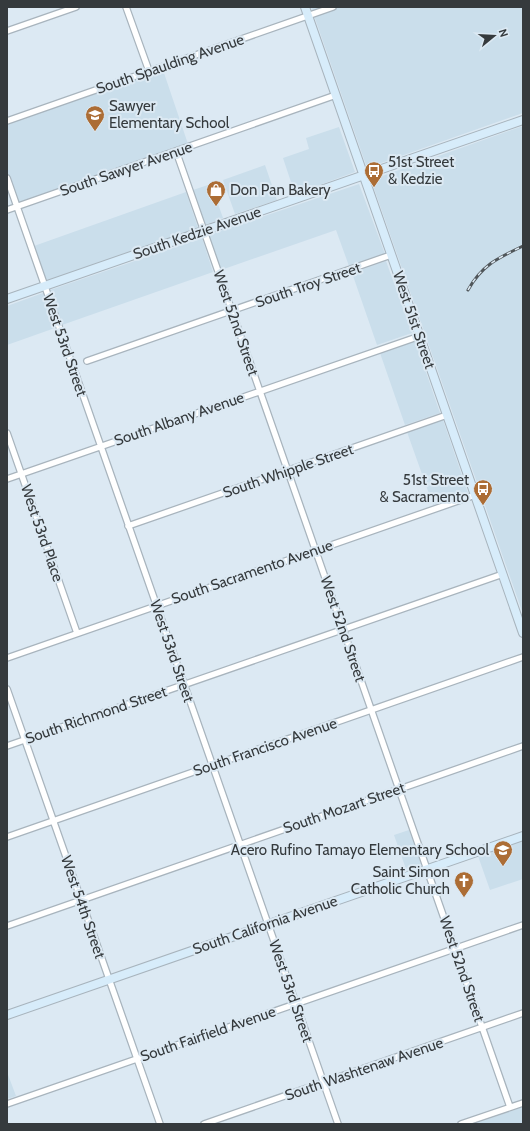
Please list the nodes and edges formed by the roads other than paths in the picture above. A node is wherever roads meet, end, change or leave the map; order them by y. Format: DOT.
graph roads {
  1 [pos="76,7"];
  2 [pos="126,7"];
  3 [pos="305,7"];
  4 [pos="333,7"];
  5 [pos="308,16"];
  6 [pos="7,31"];
  7 [pos="148,71"];
  8 [pos="336,95"];
  9 [pos="523,120"];
  10 [pos="7,121"];
  11 [pos="176,151"];
  12 [pos="364,175"];
  13 [pos="7,178"];
  14 [pos="17,207"];
  15 [pos="7,210"];
  16 [pos="204,231"];
  17 [pos="392,255"];
  18 [pos="44,286"];
  19 [pos="7,299"];
  20 [pos="232,311"];
  21 [pos="420,336"];
  22 [pos="87,361"];
  23 [pos="260,391"];
  24 [pos="447,415"];
  25 [pos="7,433"];
  26 [pos="100,447"];
  27 [pos="288,471"];
  28 [pos="22,474"];
  29 [pos="7,479"];
  30 [pos="475,495"];
  31 [pos="128,526"];
  32 [pos="315,550"];
  33 [pos="502,574"];
  34 [pos="156,606"];
  35 [pos="343,629"];
  36 [pos="77,633"];
  37 [pos="523,633"];
  38 [pos="523,657"];
  39 [pos="7,658"];
  40 [pos="184,685"];
  41 [pos="7,689"];
  42 [pos="371,710"];
  43 [pos="25,740"];
  44 [pos="7,746"];
  45 [pos="523,746"];
  46 [pos="212,765"];
  47 [pos="399,789"];
  48 [pos="53,821"];
  49 [pos="523,836"];
  50 [pos="7,837"];
  51 [pos="240,844"];
  52 [pos="427,869"];
  53 [pos="81,900"];
  54 [pos="268,924"];
  55 [pos="523,925"];
  56 [pos="7,926"];
  57 [pos="455,948"];
  58 [pos="109,980"];
  59 [pos="296,1004"];
  60 [pos="523,1013"];
  61 [pos="7,1015"];
  62 [pos="482,1027"];
  63 [pos="137,1059"];
  64 [pos="323,1083"];
  65 [pos="523,1103"];
  66 [pos="7,1104"];
  67 [pos="510,1107"];
  68 [pos="160,1124"];
  69 [pos="204,1124"];
  70 [pos="338,1124"];
  71 [pos="462,1124"];
  1 -- 6 [label="street"];
  2 -- 7 [label="street"];
  3 -- 5 [label="street, West 51st Street"];
  4 -- 5 [label="street, South Spaulding Avenue"];
  5 -- 7 [label="street, South Spaulding Avenue"];
  5 -- 8 [label="street, West 51st Street"];
  7 -- 10 [label="street, South Spaulding Avenue"];
  8 -- 11 [label="street, South Sawyer Avenue"];
  8 -- 12 [label="street, West 51st Street"];
  9 -- 12 [label="street, South Kedzie Avenue"];
  11 -- 14 [label="street, South Sawyer Avenue"];
  11 -- 16 [label="street, West 52nd Street"];
  12 -- 16 [label="street, South Kedzie Avenue"];
  12 -- 17 [label="street, West 51st Street"];
  13 -- 14 [label="street, West 53rd Street"];
  14 -- 15 [label="street, South Sawyer Avenue"];
  14 -- 18 [label="street, West 53rd Street"];
  16 -- 18 [label="street, South Kedzie Avenue"];
  16 -- 20 [label="street, West 52nd Street"];
  17 -- 20 [label="street, South Troy Street"];
  17 -- 21 [label="street, West 51st Street"];
  18 -- 19 [label="street, South Kedzie Avenue"];
  18 -- 26 [label="street, West 53rd Street"];
  20 -- 22 [label="street, South Troy Street"];
  20 -- 23 [label="street, West 52nd Street"];
  21 -- 23 [label="street, South Albany Avenue"];
  21 -- 24 [label="street, West 51st Street"];
  23 -- 26 [label="street, South Albany Avenue"];
  23 -- 27 [label="street, West 52nd Street"];
  24 -- 27 [label="street, South Whipple Street"];
  24 -- 30 [label="street, West 51st Street"];
  25 -- 28 [label="street, West 53rd Place"];
  26 -- 28 [label="street, South Albany Avenue"];
  26 -- 31 [label="street, West 53rd Street"];
  27 -- 31 [label="street, South Whipple Street"];
  27 -- 32 [label="street, West 52nd Street"];
  28 -- 29 [label="street, South Albany Avenue"];
  28 -- 36 [label="street, West 53rd Place"];
  30 -- 32 [label="street, South Sacramento Avenue"];
  30 -- 33 [label="street, West 51st Street"];
  31 -- 34 [label="street, West 53rd Street"];
  32 -- 34 [label="street, South Sacramento Avenue"];
  32 -- 35 [label="street, West 52nd Street"];
  33 -- 35 [label="street, South Richmond Street"];
  33 -- 37 [label="street, West 51st Street"];
  34 -- 36 [label="street, South Sacramento Avenue"];
  34 -- 40 [label="street, West 53rd Street"];
  35 -- 40 [label="street, South Richmond Street"];
  35 -- 42 [label="street, West 52nd Street"];
  36 -- 39 [label="street, South Sacramento Avenue"];
  38 -- 42 [label="street, South Francisco Avenue"];
  40 -- 43 [label="street, South Richmond Street"];
  40 -- 46 [label="street, West 53rd Street"];
  41 -- 43 [label="street, West 54th Street"];
  42 -- 46 [label="street, South Francisco Avenue"];
  42 -- 47 [label="street, West 52nd Street"];
  43 -- 44 [label="street, South Richmond Street"];
  43 -- 48 [label="street, West 54th Street"];
  45 -- 47 [label="street, South Mozart Street"];
  46 -- 48 [label="street, South Francisco Avenue"];
  46 -- 51 [label="street, West 53rd Street"];
  47 -- 51 [label="street, South Mozart Street"];
  47 -- 52 [label="street, West 52nd Street"];
  48 -- 50 [label="street, South Francisco Avenue"];
  48 -- 53 [label="street, West 54th Street"];
  49 -- 52 [label="street, South California Avenue"];
  51 -- 53 [label="street, South Mozart Street"];
  51 -- 54 [label="street, West 53rd Street"];
  52 -- 54 [label="street, South California Avenue"];
  52 -- 57 [label="street, West 52nd Street"];
  53 -- 56 [label="street, South Mozart Street"];
  53 -- 58 [label="street, West 54th Street"];
  54 -- 58 [label="street, South California Avenue"];
  54 -- 59 [label="street, West 53rd Street"];
  55 -- 57 [label="street, South Fairfield Avenue"];
  57 -- 59 [label="street, South Fairfield Avenue"];
  57 -- 62 [label="street, West 52nd Street"];
  58 -- 61 [label="street, South California Avenue"];
  58 -- 63 [label="street, West 54th Street"];
  59 -- 63 [label="street, South Fairfield Avenue"];
  59 -- 64 [label="street, West 53rd Street"];
  60 -- 62 [label="street, South Washtenaw Avenue"];
  62 -- 64 [label="street, South Washtenaw Avenue"];
  62 -- 67 [label="street, West 52nd Street"];
  63 -- 66 [label="street, South Fairfield Avenue"];
  63 -- 68 [label="street, West 54th Street"];
  64 -- 69 [label="street, South Washtenaw Avenue"];
  64 -- 70 [label="street, West 53rd Street"];
  65 -- 67 [label="street"];
  67 -- 71 [label="street"];
}
